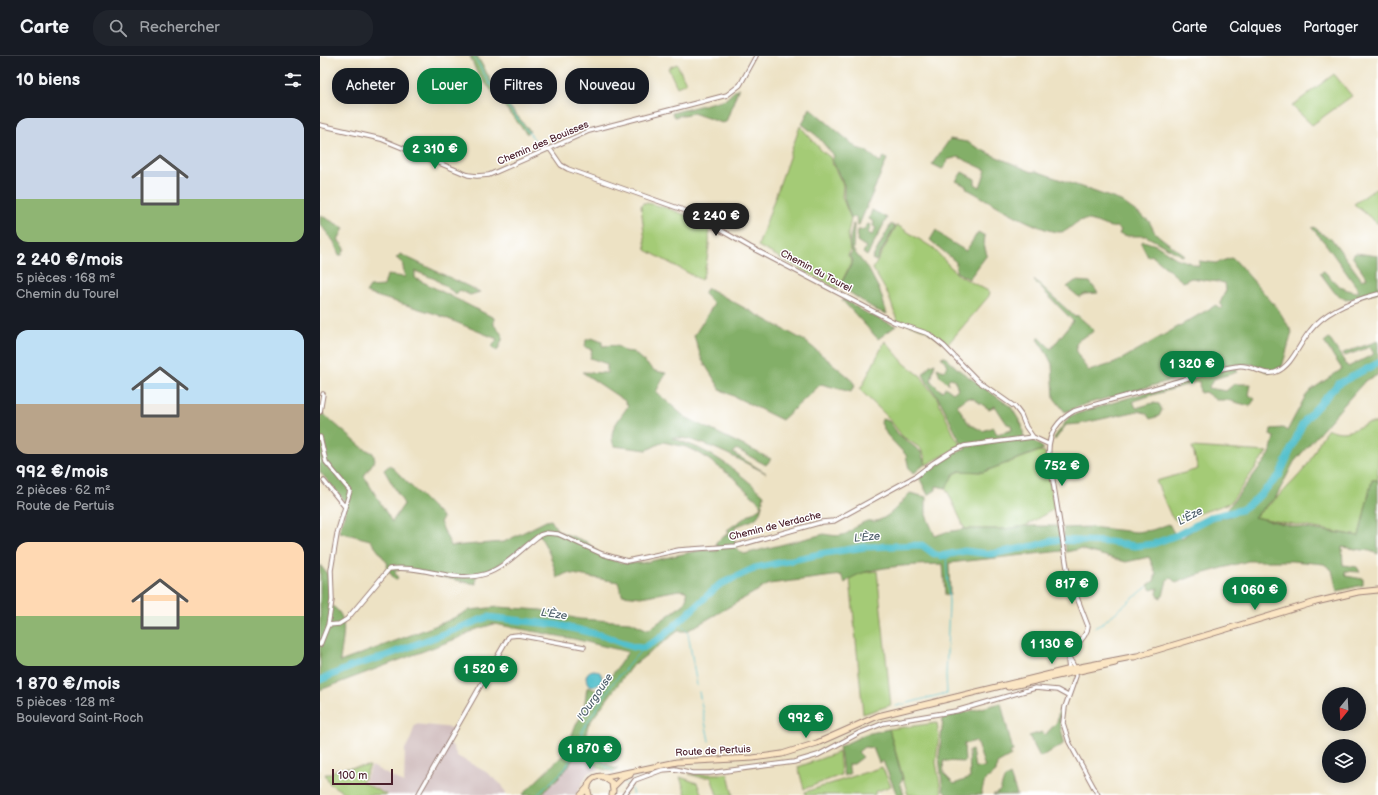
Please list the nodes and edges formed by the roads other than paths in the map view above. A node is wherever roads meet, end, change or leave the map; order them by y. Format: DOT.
graph roads {
  1 [pos="756,56"];
  2 [pos="320,125"];
  3 [pos="550,149"];
  4 [pos="1378,294"];
  5 [pos="323,394"];
  6 [pos="320,412"];
  7 [pos="320,437"];
  8 [pos="1033,437"];
  9 [pos="1048,444"];
  10 [pos="324,481"];
  11 [pos="345,506"];
  12 [pos="1378,590"];
  13 [pos="328,624"];
  14 [pos="320,645"];
  15 [pos="584,647"];
  16 [pos="1073,670"];
  17 [pos="1068,696"];
  18 [pos="638,771"];
  19 [pos="606,777"];
  20 [pos="588,787"];
  21 [pos="613,787"];
  22 [pos="418,795"];
  23 [pos="581,795"];
  24 [pos="589,795"];
  25 [pos="613,795"];
  26 [pos="624,795"];
  27 [pos="1098,795"];
  1 -- 3 [label="street, Chemin des Bouisses"];
  2 -- 3 [label="street, Chemin des Bouisses"];
  3 -- 8 [label="street, Chemin du Tourel"];
  4 -- 9 [label="street"];
  5 -- 6 [label="street"];
  7 -- 11 [label="street"];
  8 -- 9 [label="street"];
  8 -- 13 [label="street, Chemin de Verdache"];
  9 -- 16 [label="street"];
  10 -- 11 [label="street"];
  11 -- 13 [label="street"];
  12 -- 16 [label="main road, Route de Pertuis"];
  13 -- 14 [label="street"];
  15 -- 22 [label="street"];
  16 -- 17 [label="street"];
  16 -- 18 [label="main road, Route de Pertuis"];
  17 -- 26 [label="street"];
  17 -- 27 [label="street"];
  18 -- 19 [label="main road, Route de Pertuis"];
  18 -- 21 [label="main road, Route de Pertuis"];
  19 -- 20 [label="main road, Route de Pertuis"];
  19 -- 21 [label="main road"];
  20 -- 23 [label="main road"];
  20 -- 24 [label="main road"];
  21 -- 25 [label="main road"];
}
